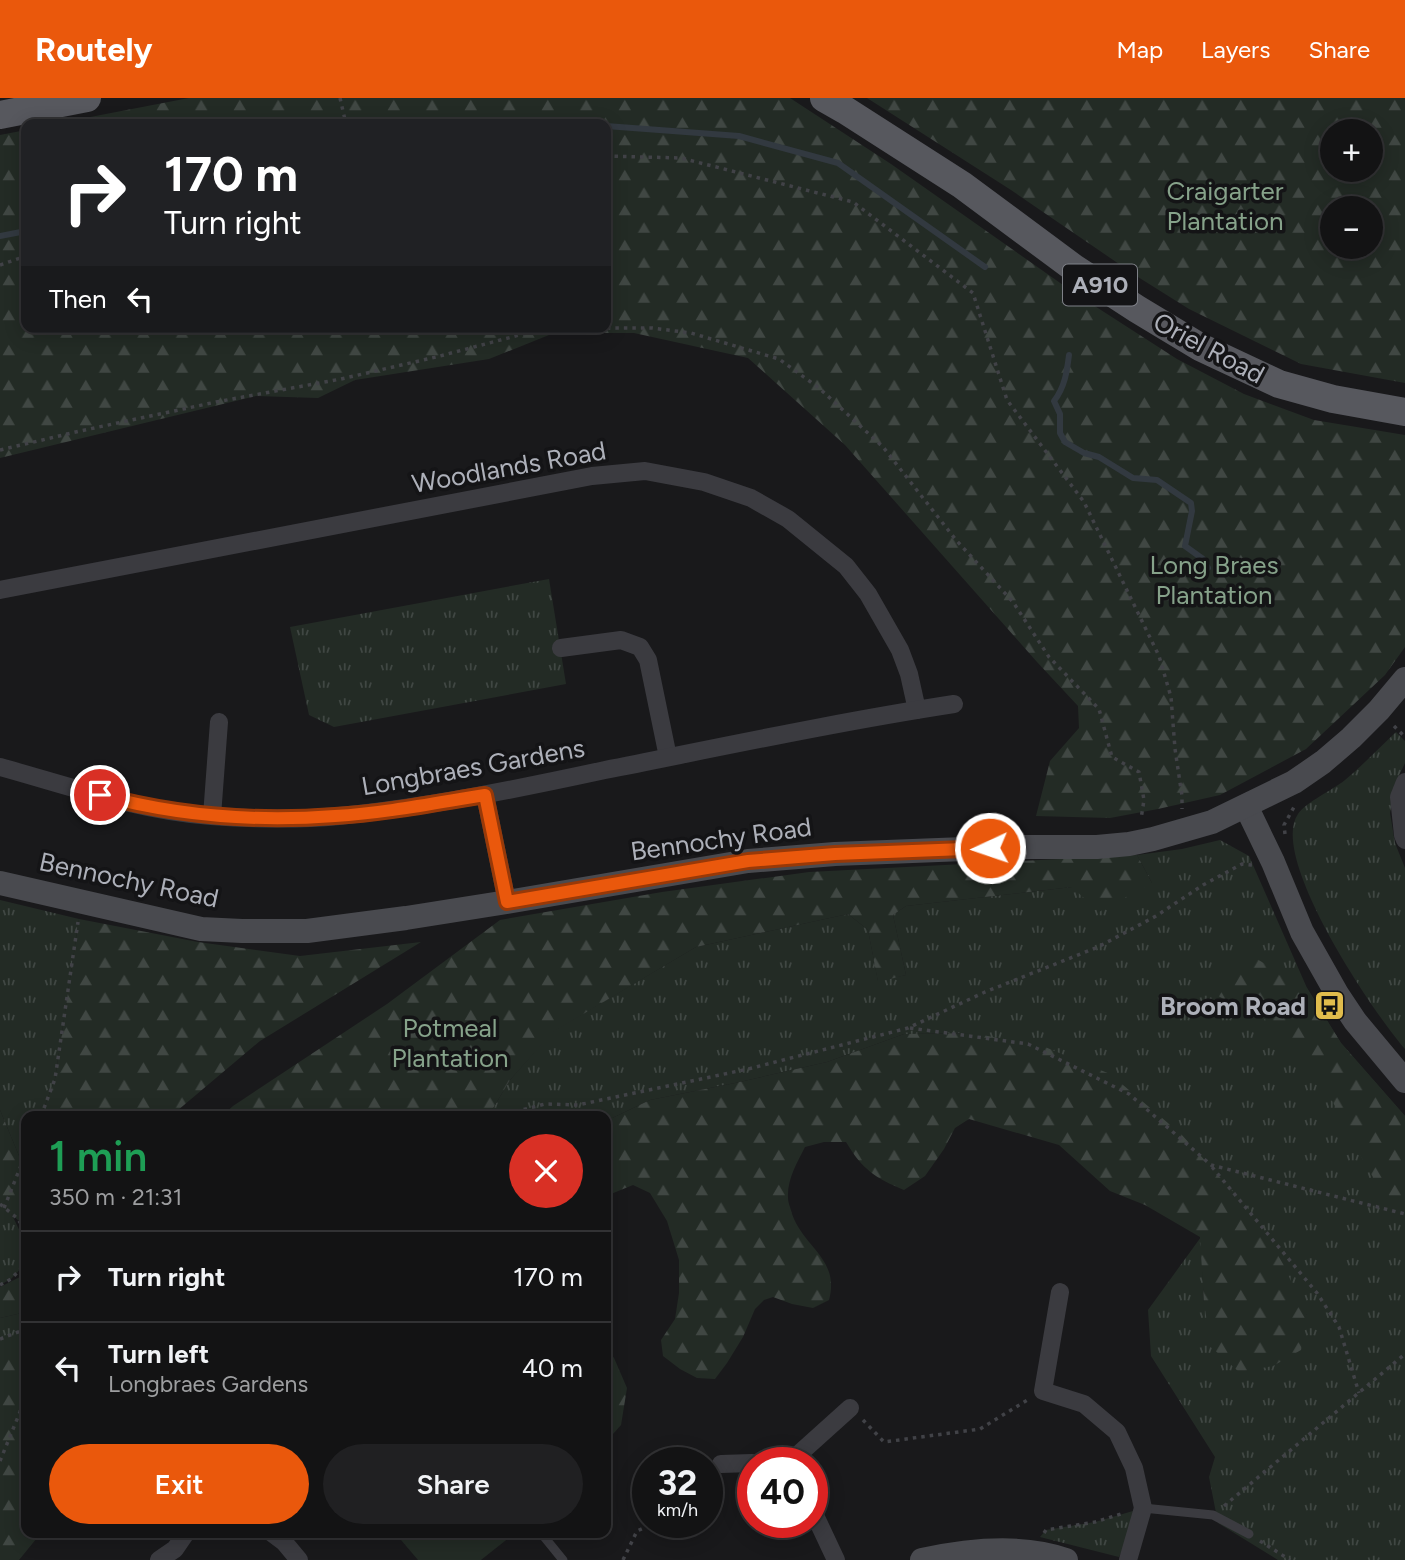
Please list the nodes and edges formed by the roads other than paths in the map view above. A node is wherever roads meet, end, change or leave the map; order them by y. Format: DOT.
graph roads {
  1 [pos="87,98"];
  2 [pos="824,98"];
  3 [pos="0,115"];
  4 [pos="1405,412"];
  5 [pos="0,590"];
  6 [pos="561,648"];
  7 [pos="1405,679"];
  8 [pos="954,704"];
  9 [pos="917,710"];
  10 [pos="219,722"];
  11 [pos="668,757"];
  12 [pos="0,767"];
  13 [pos="1405,782"];
  14 [pos="485,795"];
  15 [pos="1246,806"];
  16 [pos="212,816"];
  17 [pos="1405,840"];
  18 [pos="0,883"];
  19 [pos="507,902"];
  20 [pos="1405,1081"];
  21 [pos="1060,1292"];
  22 [pos="850,1408"];
  23 [pos="807,1447"];
  24 [pos="1143,1508"];
  25 [pos="1249,1534"];
  26 [pos="183,1538"];
  27 [pos="279,1538"];
  28 [pos="545,1538"];
  29 [pos="826,1538"];
  30 [pos="159,1560"];
  31 [pos="299,1560"];
  32 [pos="563,1560"];
  33 [pos="836,1560"];
  34 [pos="922,1560"];
  35 [pos="1066,1560"];
  36 [pos="1128,1560"];
  1 -- 3 [label="main road"];
  2 -- 4 [label="main road, Oriel Road / A910"];
  5 -- 9 [label="street, Woodlands Road"];
  6 -- 11 [label="street"];
  7 -- 15 [label="street, Bennochy Road"];
  8 -- 9 [label="street, Longbraes Gardens"];
  9 -- 11 [label="street, Longbraes Gardens"];
  10 -- 16 [label="street"];
  11 -- 14 [label="street, Longbraes Gardens"];
  12 -- 16 [label="street, Longbraes Gardens"];
  13 -- 17 [label="street"];
  14 -- 16 [label="street, Longbraes Gardens"];
  14 -- 19 [label="street"];
  15 -- 19 [label="street, Bennochy Road"];
  15 -- 20 [label="street"];
  18 -- 19 [label="street, Bennochy Road"];
  21 -- 24 [label="street"];
  22 -- 23 [label="street"];
  24 -- 25 [label="lane"];
  24 -- 36 [label="street"];
  26 -- 30 [label="street"];
  27 -- 31 [label="street"];
  28 -- 32 [label="lane"];
  29 -- 33 [label="street"];
  34 -- 35 [label="street"];
}
